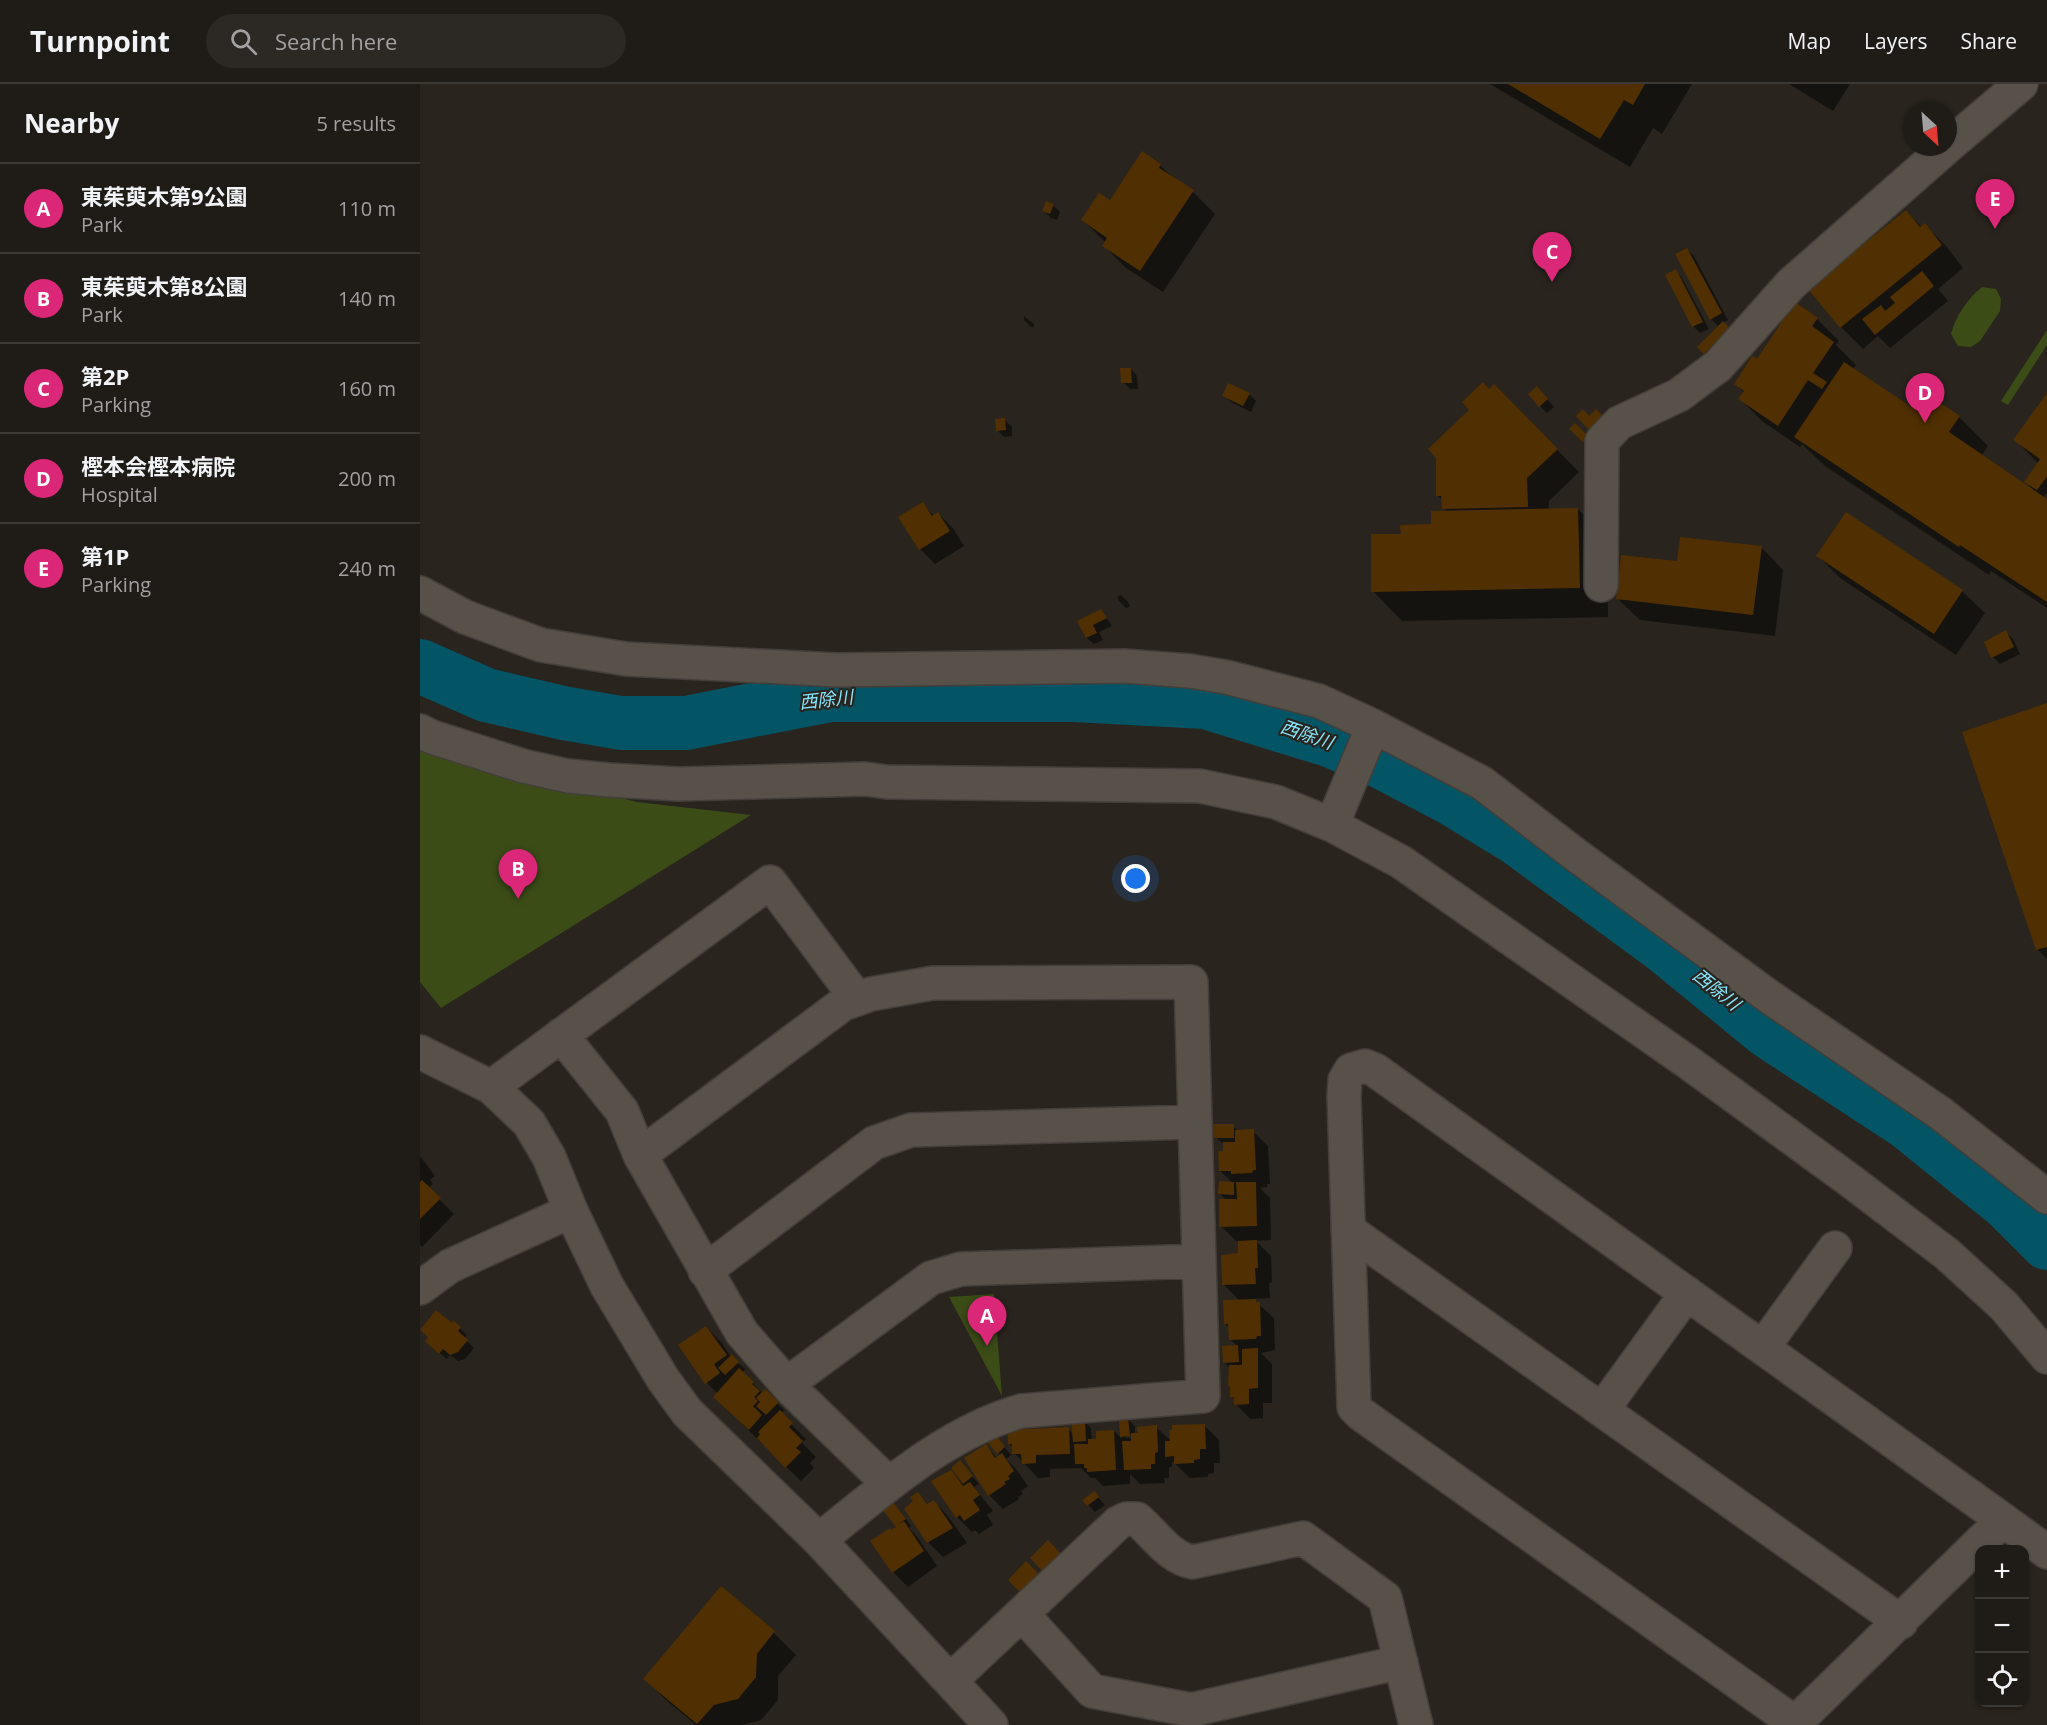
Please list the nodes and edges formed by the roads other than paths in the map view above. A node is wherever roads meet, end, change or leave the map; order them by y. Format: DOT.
graph roads {
  1 [pos="2021,84"];
  2 [pos="1957,138"];
  3 [pos="1936,156"];
  4 [pos="1601,585"];
  5 [pos="420,593"];
  6 [pos="420,731"];
  7 [pos="1371,731"];
  8 [pos="1335,818"];
  9 [pos="857,999"];
  10 [pos="561,1035"];
  11 [pos="420,1052"];
  12 [pos="491,1087"];
  13 [pos="1195,1122"];
  14 [pos="640,1155"];
  15 [pos="2047,1197"];
  16 [pos="571,1211"];
  17 [pos="1348,1230"];
  18 [pos="1835,1248"];
  19 [pos="1199,1261"];
  20 [pos="705,1271"];
  21 [pos="420,1288"];
  22 [pos="1687,1293"];
  23 [pos="1763,1347"];
  24 [pos="2047,1357"];
  25 [pos="787,1384"];
  26 [pos="1602,1410"];
  27 [pos="889,1484"];
  28 [pos="2003,1520"];
  29 [pos="819,1540"];
  30 [pos="2047,1552"];
  31 [pos="1022,1614"];
  32 [pos="1900,1622"];
  33 [pos="1401,1662"];
  34 [pos="950,1681"];
  35 [pos="1794,1724"];
  36 [pos="991,1725"];
  37 [pos="1416,1725"];
  1 -- 2 [label="street"];
  3 -- 4 [label="street"];
  5 -- 7 [label="street"];
  6 -- 8 [label="street"];
  7 -- 8 [label="street"];
  7 -- 15 [label="street"];
  8 -- 24 [label="street"];
  9 -- 10 [label="street"];
  9 -- 13 [label="street"];
  9 -- 14 [label="street"];
  10 -- 12 [label="street"];
  10 -- 14 [label="street"];
  11 -- 12 [label="street"];
  12 -- 16 [label="street"];
  13 -- 19 [label="street"];
  13 -- 20 [label="street"];
  14 -- 20 [label="street"];
  16 -- 21 [label="street"];
  16 -- 29 [label="street"];
  17 -- 22 [label="street"];
  17 -- 26 [label="street"];
  17 -- 35 [label="street"];
  18 -- 23 [label="street"];
  19 -- 25 [label="street"];
  19 -- 27 [label="street"];
  20 -- 25 [label="street"];
  22 -- 23 [label="street"];
  22 -- 26 [label="street"];
  23 -- 28 [label="street"];
  25 -- 27 [label="street"];
  26 -- 32 [label="street"];
  27 -- 29 [label="street"];
  28 -- 30 [label="street"];
  28 -- 32 [label="street"];
  29 -- 34 [label="street"];
  31 -- 33 [label="street"];
  31 -- 33 [label="street"];
  31 -- 34 [label="street"];
  32 -- 35 [label="street"];
  33 -- 37 [label="street"];
  34 -- 36 [label="street"];
}
